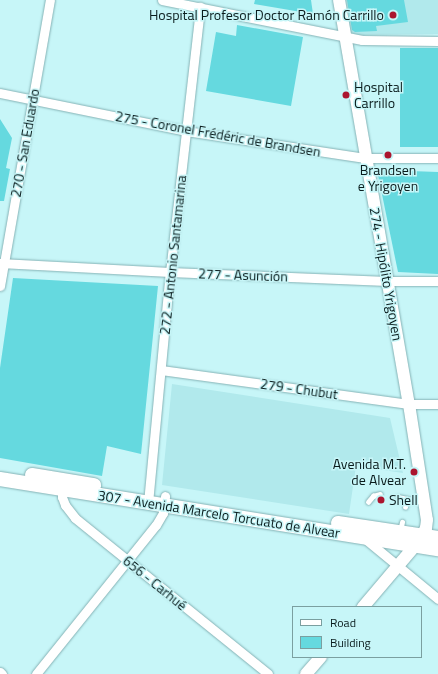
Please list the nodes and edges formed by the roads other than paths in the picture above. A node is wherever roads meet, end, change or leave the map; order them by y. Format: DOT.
graph roads {
  1 [pos="50,0"];
  2 [pos="162,0"];
  3 [pos="339,0"];
  4 [pos="200,4"];
  5 [pos="345,36"];
  6 [pos="438,41"];
  7 [pos="0,93"];
  8 [pos="32,99"];
  9 [pos="186,131"];
  10 [pos="365,158"];
  11 [pos="438,158"];
  12 [pos="2,263"];
  13 [pos="170,272"];
  14 [pos="387,281"];
  15 [pos="438,281"];
  16 [pos="0,286"];
  17 [pos="161,370"];
  18 [pos="409,404"];
  19 [pos="438,404"];
  20 [pos="0,470"];
  21 [pos="0,479"];
  22 [pos="62,485"];
  23 [pos="380,494"];
  24 [pos="398,497"];
  25 [pos="148,499"];
  26 [pos="407,499"];
  27 [pos="164,501"];
  28 [pos="368,502"];
  29 [pos="424,502"];
  30 [pos="405,507"];
  31 [pos="363,528"];
  32 [pos="438,538"];
  33 [pos="419,541"];
  34 [pos="438,549"];
  35 [pos="127,561"];
  36 [pos="398,566"];
  37 [pos="438,599"];
  38 [pos="364,606"];
  39 [pos="320,658"];
  40 [pos="36,674"];
  41 [pos="268,674"];
  42 [pos="306,674"];
  1 -- 8 [label="street, 270 - San Eduardo"];
  2 -- 4 [label="street"];
  3 -- 5 [label="street, 274 - Hipólito Yrigoyen"];
  4 -- 5 [label="street"];
  4 -- 9 [label="street, 272 - Antonio Santamarina"];
  5 -- 6 [label="street"];
  5 -- 10 [label="street, 274 - Hipólito Yrigoyen"];
  7 -- 8 [label="street, 275 - Coronel Frédéric de Brandsen"];
  8 -- 9 [label="street, 275 - Coronel Frédéric de Brandsen"];
  8 -- 12 [label="street, 270 - San Eduardo"];
  9 -- 10 [label="street, 275 - Coronel Frédéric de Brandsen"];
  9 -- 13 [label="street, 272 - Antonio Santamarina"];
  10 -- 11 [label="street, 275 - Coronel Frédéric de Brandsen"];
  10 -- 14 [label="street, 274 - Hipólito Yrigoyen"];
  12 -- 13 [label="street, 277 - Asunción"];
  12 -- 16 [label="street, 270 - San Eduardo"];
  13 -- 14 [label="street, 277 - Asunción"];
  13 -- 17 [label="street, 272 - Antonio Santamarina"];
  14 -- 15 [label="street, 277 - Asunción"];
  14 -- 18 [label="street, 274 - Hipólito Yrigoyen"];
  17 -- 18 [label="street, 279 - Chubut"];
  17 -- 25 [label="street, 272 - Antonio Santamarina"];
  18 -- 19 [label="street, 279 - Chubut"];
  18 -- 29 [label="street, 274 - Hipólito Yrigoyen"];
  20 -- 22 [label="main road, 307 - Avenida Marcelo Torcuato de Alvear"];
  21 -- 22 [label="main road, 307 - Avenida Marcelo Torcuato de Alvear"];
  22 -- 25 [label="main road, 307 - Avenida Marcelo Torcuato de Alvear"];
  22 -- 35 [label="street, 656 - Carhué"];
  23 -- 28 [label="lane"];
  24 -- 26 [label="lane"];
  25 -- 27 [label="main road, 307 - Avenida Marcelo Torcuato de Alvear"];
  26 -- 29 [label="lane"];
  26 -- 30 [label="lane"];
  27 -- 31 [label="main road, 307 - Avenida Marcelo Torcuato de Alvear"];
  27 -- 35 [label="street"];
  29 -- 33 [label="street, 274 - Hipólito Yrigoyen"];
  31 -- 33 [label="main road, 307 - Avenida Marcelo Torcuato de Alvear"];
  31 -- 33 [label="main road, 307 - Avenida Marcelo Torcuato de Alvear"];
  31 -- 36 [label="street"];
  32 -- 33 [label="main road, 307 - Avenida Marcelo Torcuato de Alvear"];
  33 -- 34 [label="main road, 307 - Avenida Marcelo Torcuato de Alvear"];
  33 -- 36 [label="street"];
  35 -- 40 [label="street"];
  35 -- 41 [label="street, 656 - Carhué"];
  36 -- 37 [label="street"];
  36 -- 38 [label="street"];
  39 -- 42 [label="street"];
}
